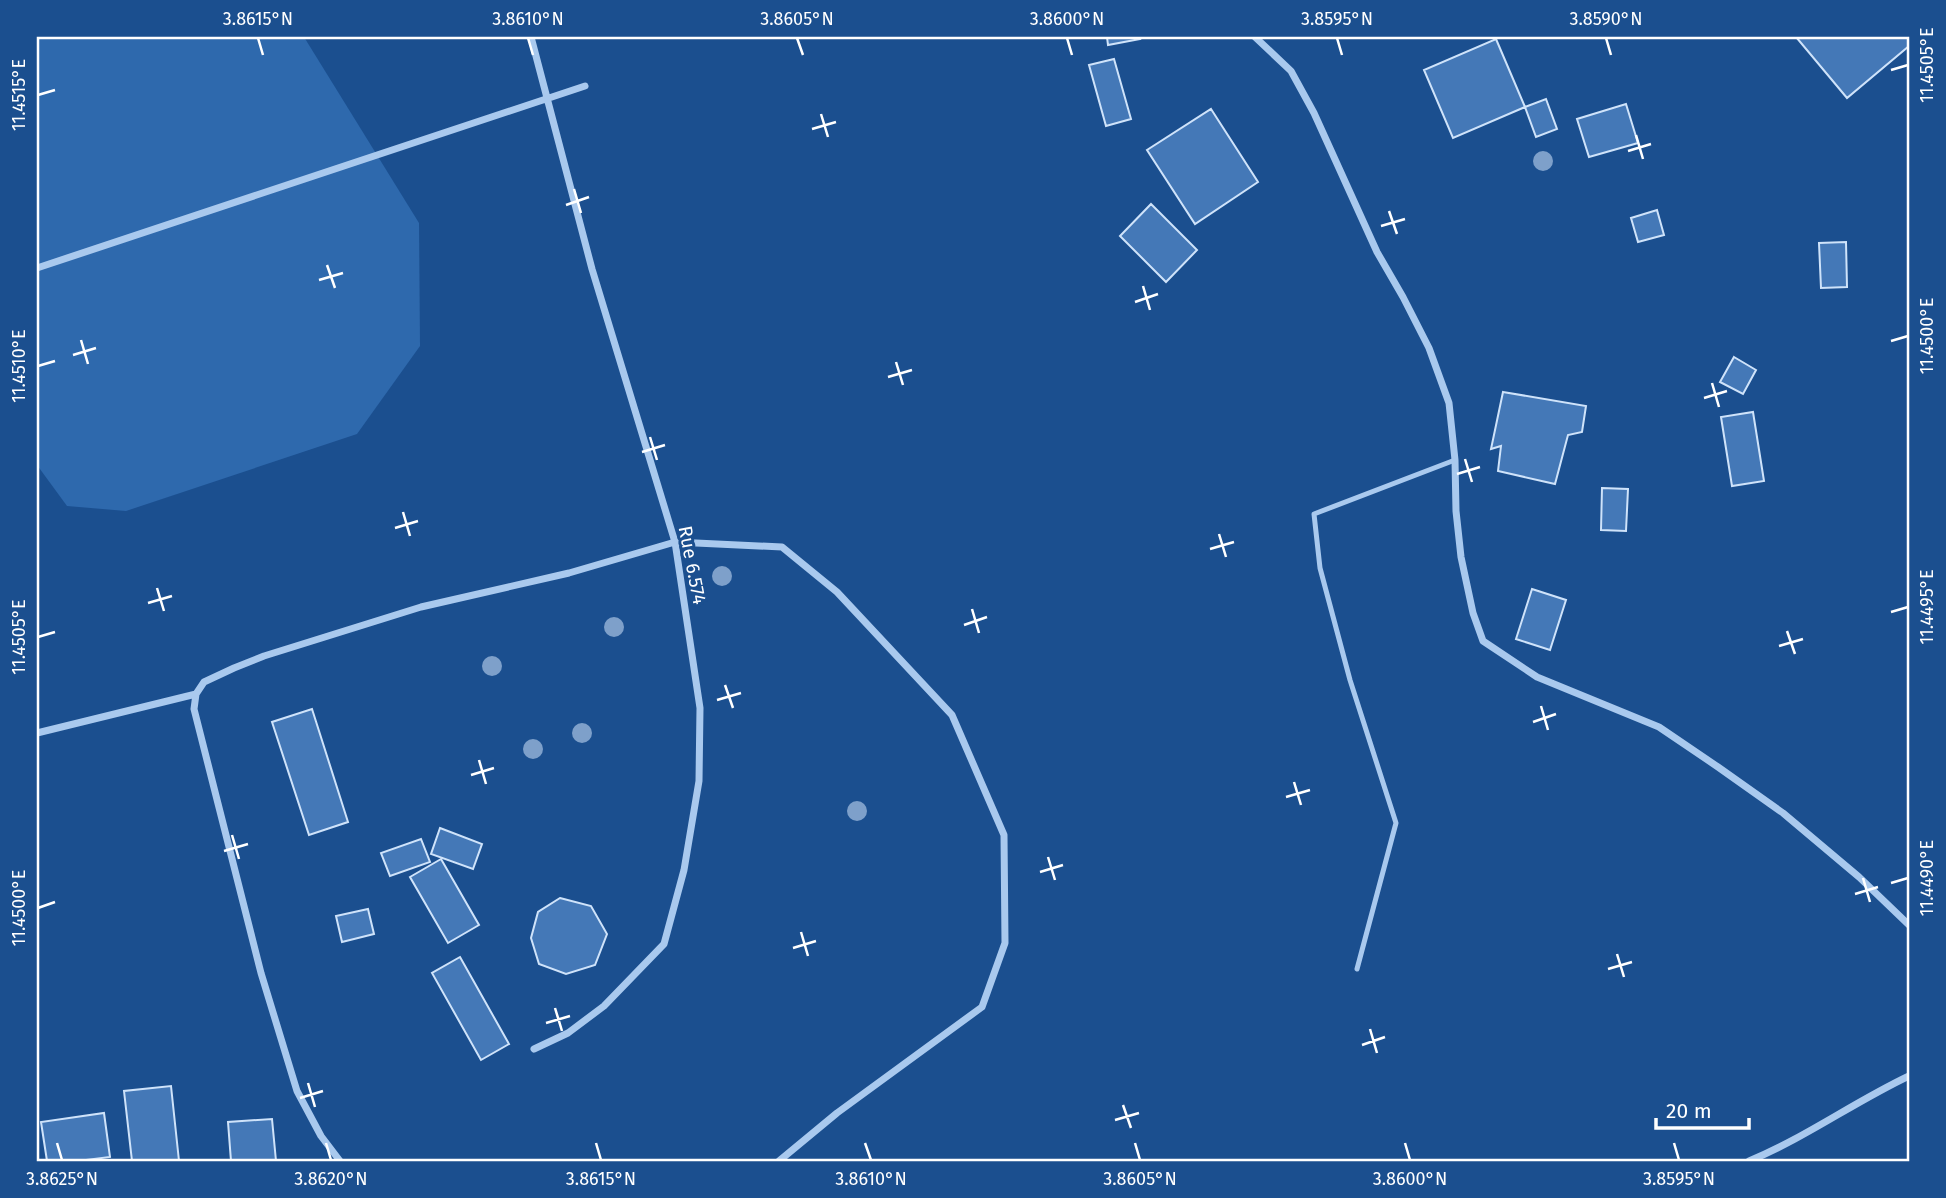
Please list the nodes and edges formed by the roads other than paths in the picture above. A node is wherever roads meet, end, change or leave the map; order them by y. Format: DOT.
graph roads {
  1 [pos="531,37"];
  2 [pos="1255,37"];
  3 [pos="585,86"];
  4 [pos="547,98"];
  5 [pos="37,268"];
  6 [pos="1455,460"];
  7 [pos="675,542"];
  8 [pos="196,694"];
  9 [pos="37,733"];
  10 [pos="1909,925"];
  11 [pos="1357,969"];
  12 [pos="534,1049"];
  13 [pos="1909,1076"];
  14 [pos="340,1161"];
  15 [pos="779,1161"];
  16 [pos="1749,1161"];
  1 -- 4 [label="street, Rue 6.574"];
  2 -- 6 [label="street"];
  3 -- 4 [label="street"];
  4 -- 5 [label="street"];
  4 -- 7 [label="street, Rue 6.574"];
  6 -- 10 [label="street"];
  6 -- 11 [label="lane"];
  7 -- 8 [label="street"];
  7 -- 12 [label="street, Rue 6.574"];
  7 -- 15 [label="street"];
  8 -- 9 [label="street"];
  8 -- 14 [label="street"];
  13 -- 16 [label="street"];
}
